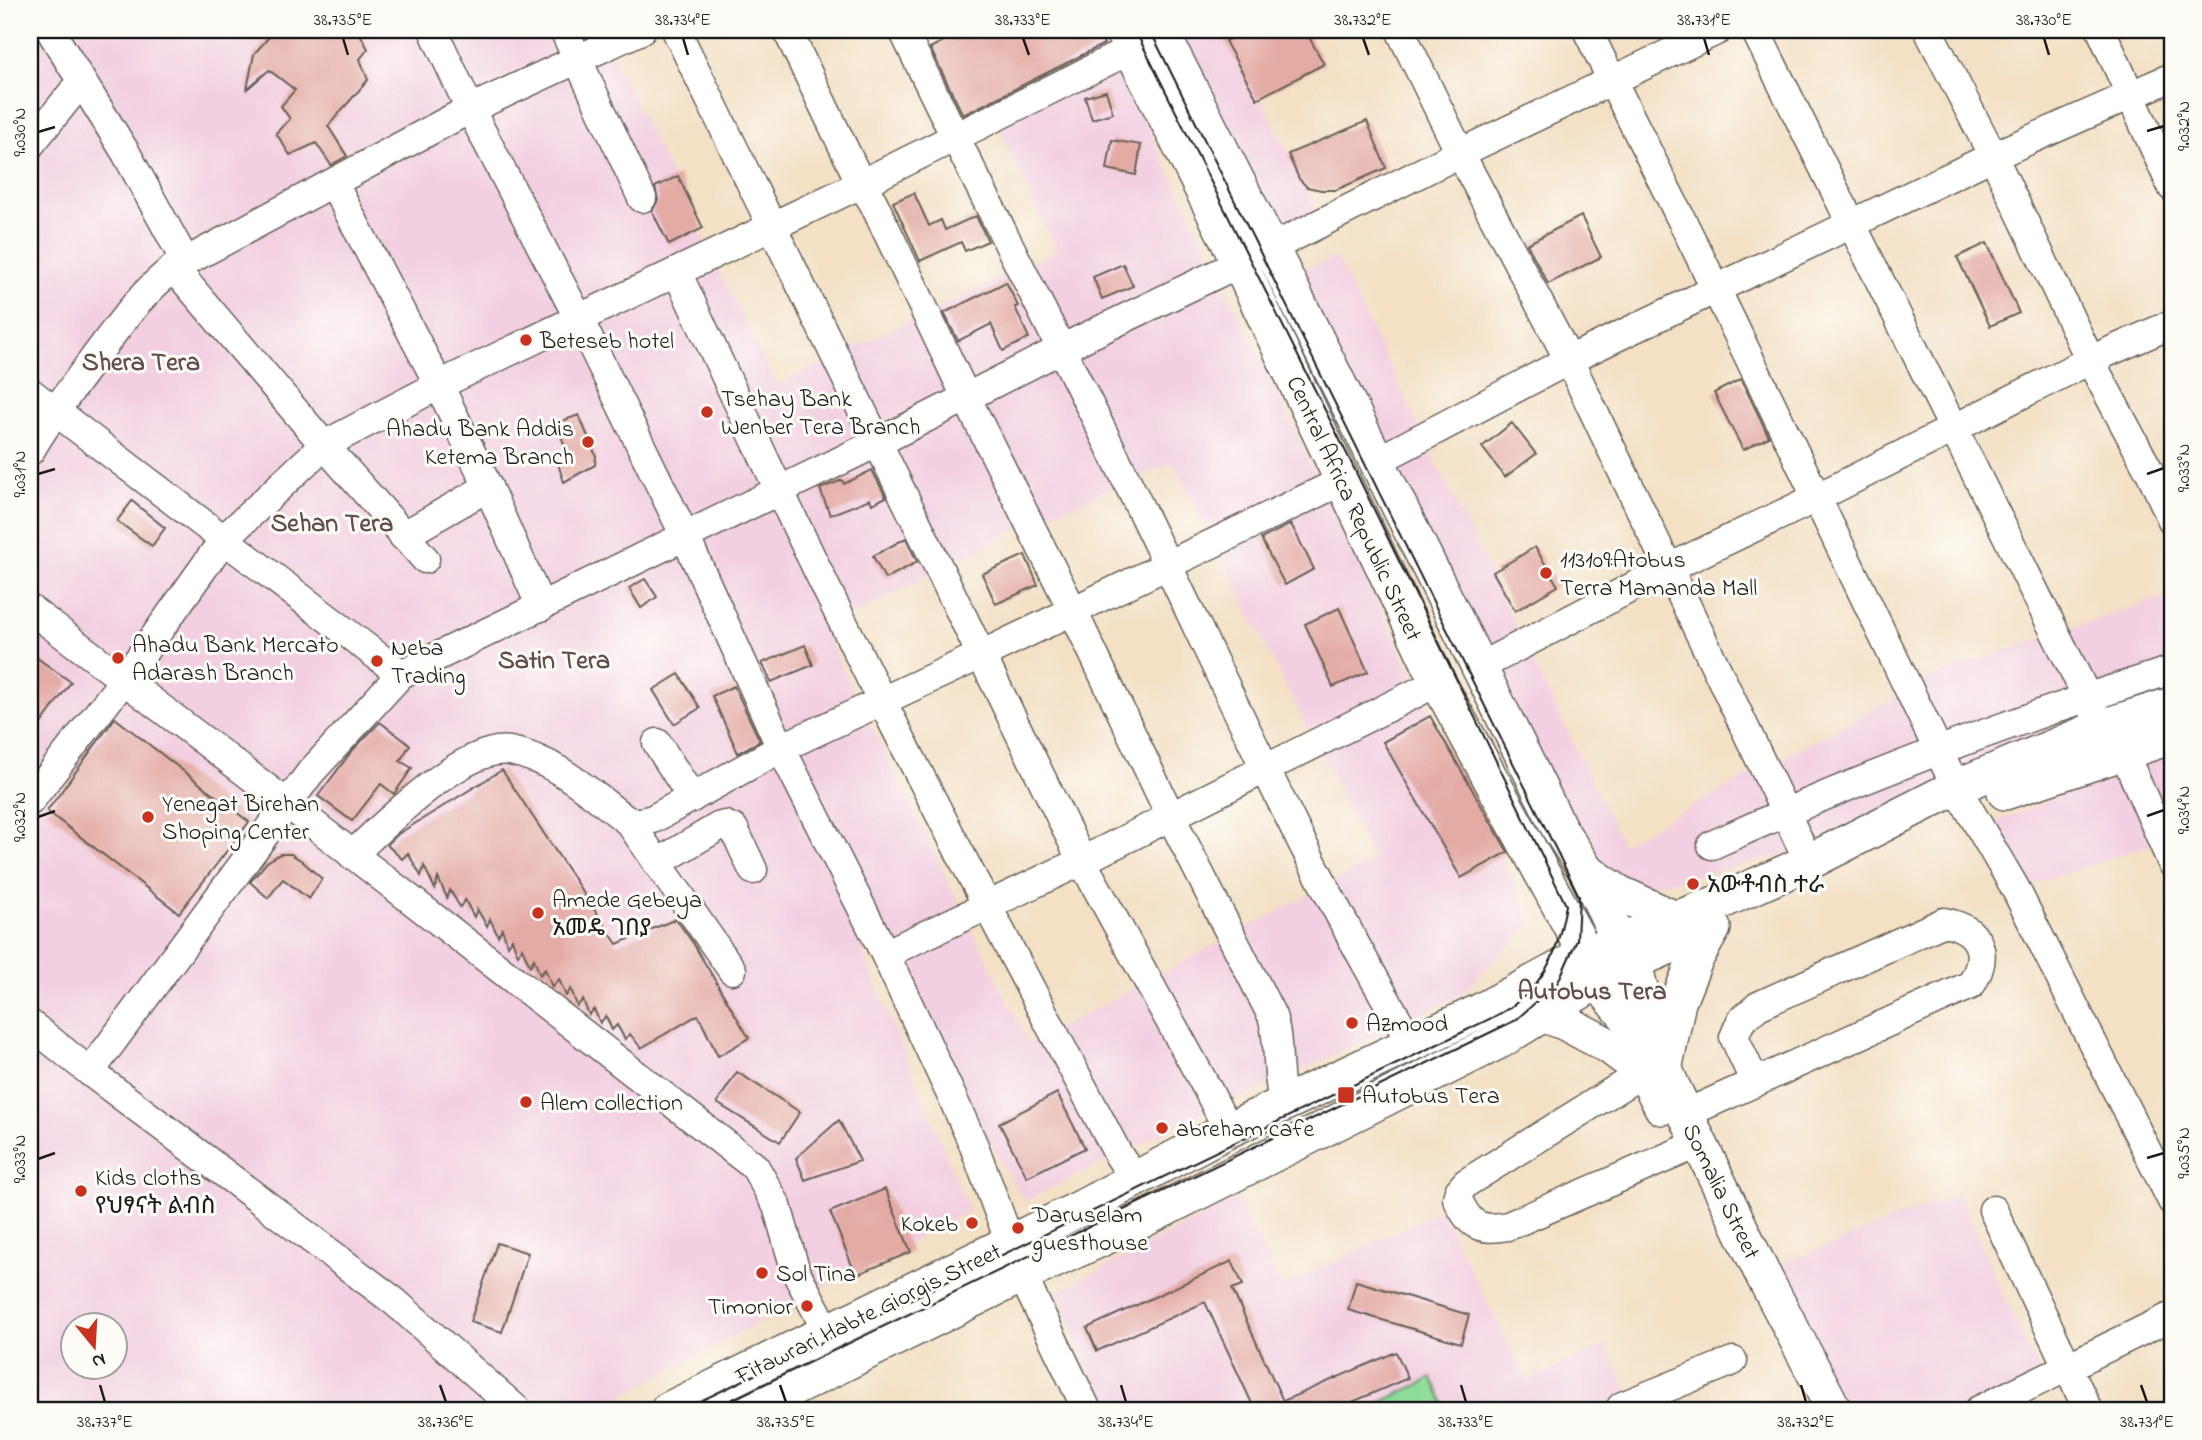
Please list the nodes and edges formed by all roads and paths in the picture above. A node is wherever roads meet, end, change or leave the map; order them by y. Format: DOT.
graph roads {
  1 [pos="50,30"];
  2 [pos="433,30"];
  3 [pos="564,30"];
  4 [pos="641,30"];
  5 [pos="676,30"];
  6 [pos="787,30"];
  7 [pos="903,30"];
  8 [pos="1400,30"];
  9 [pos="1587,30"];
  10 [pos="1718,30"];
  11 [pos="1755,30"];
  12 [pos="1928,30"];
  13 [pos="2101,30"];
  14 [pos="1150,35"];
  15 [pos="579,59"];
  16 [pos="2172,77"];
  17 [pos="1611,80"];
  18 [pos="81,82"];
  19 [pos="2132,95"];
  20 [pos="470,110"];
  21 [pos="954,138"];
  22 [pos="30,145"];
  23 [pos="1460,153"];
  24 [pos="1993,156"];
  25 [pos="334,184"];
  26 [pos="861,184"];
  27 [pos="2172,187"];
  28 [pos="642,198"];
  29 [pos="1851,225"];
  30 [pos="773,226"];
  31 [pos="1272,247"];
  32 [pos="1239,261"];
  33 [pos="180,264"];
  34 [pos="677,272"];
  35 [pos="1716,289"];
  36 [pos="579,319"];
  37 [pos="2172,324"];
  38 [pos="1063,348"];
  39 [pos="1569,360"];
  40 [pos="2090,360"];
  41 [pos="439,385"];
  42 [pos="30,392"];
  43 [pos="967,398"];
  44 [pos="54,411"];
  45 [pos="1955,429"];
  46 [pos="879,442"];
  47 [pos="324,445"];
  48 [pos="30,451"];
  49 [pos="1377,461"];
  50 [pos="1342,481"];
  51 [pos="488,487"];
  52 [pos="778,490"];
  53 [pos="1816,498"];
  54 [pos="2172,520"];
  55 [pos="402,536"];
  56 [pos="685,536"];
  57 [pos="224,539"];
  58 [pos="425,559"];
  59 [pos="1168,565"];
  60 [pos="1669,568"];
  61 [pos="541,607"];
  62 [pos="30,609"];
  63 [pos="1073,611"];
  64 [pos="981,655"];
  65 [pos="1479,667"];
  66 [pos="2172,670"];
  67 [pos="401,674"];
  68 [pos="123,681"];
  69 [pos="1438,682"];
  70 [pos="881,700"];
  71 [pos="2172,705"];
  72 [pos="2104,725"];
  73 [pos="2172,736"];
  74 [pos="657,743"];
  75 [pos="781,748"];
  76 [pos="1940,751"];
  77 [pos="1266,770"];
  78 [pos="692,797"];
  79 [pos="1962,798"];
  80 [pos="30,801"];
  81 [pos="289,805"];
  82 [pos="1785,812"];
  83 [pos="1171,817"];
  84 [pos="629,822"];
  85 [pos="1712,845"];
  86 [pos="352,855"];
  87 [pos="1082,861"];
  88 [pos="1809,862"];
  89 [pos="657,863"];
  90 [pos="2172,863"];
  91 [pos="753,870"];
  92 [pos="1586,871"];
  93 [pos="1553,893"];
  94 [pos="987,908"];
  95 [pos="1675,919"];
  96 [pos="1713,928"];
  97 [pos="1626,951"];
  98 [pos="885,954"];
  99 [pos="1592,967"];
  100 [pos="732,970"];
  101 [pos="1538,980"];
  102 [pos="1542,1014"];
  103 [pos="30,1024"];
  104 [pos="1412,1044"];
  105 [pos="1656,1065"];
  106 [pos="90,1072"];
  107 [pos="1755,1083"];
  108 [pos="1284,1104"];
  109 [pos="1685,1114"];
  110 [pos="1227,1130"];
  111 [pos="1684,1150"];
  112 [pos="1136,1180"];
  113 [pos="2172,1201"];
  114 [pos="1993,1210"];
  115 [pos="1012,1242"];
  116 [pos="1023,1275"];
  117 [pos="2172,1316"];
  118 [pos="828,1333"];
  119 [pos="1733,1361"];
  120 [pos="2066,1368"];
  121 [pos="771,1406"];
  122 [pos="516,1410"];
  123 [pos="668,1410"];
  124 [pos="1087,1410"];
  125 [pos="1619,1410"];
  126 [pos="1816,1410"];
  127 [pos="1834,1410"];
  128 [pos="1979,1410"];
  129 [pos="2088,1410"];
  1 -- 18 [label="street"];
  2 -- 20 [label="street"];
  3 -- 15 [label="street"];
  4 -- 15 [label="street"];
  5 -- 30 [label="street"];
  6 -- 26 [label="street"];
  7 -- 21 [label="street"];
  8 -- 23 [label="street"];
  9 -- 17 [label="street"];
  10 -- 17 [label="street"];
  11 -- 29 [label="street"];
  12 -- 24 [label="street"];
  13 -- 19 [label="street"];
  14 -- 21 [label="street"];
  14 -- 31 [label="main road, Central Africa Republic Street"];
  14 -- 32 [label="main road, Central Africa Republic Street"];
  15 -- 20 [label="street"];
  15 -- 28 [label="street"];
  16 -- 19 [label="street"];
  17 -- 23 [label="street"];
  17 -- 35 [label="street"];
  18 -- 22 [label="street"];
  18 -- 33 [label="street"];
  19 -- 24 [label="street"];
  19 -- 27 [label="street"];
  20 -- 25 [label="street"];
  20 -- 36 [label="street"];
  21 -- 26 [label="street"];
  21 -- 38 [label="street"];
  23 -- 31 [label="street"];
  23 -- 39 [label="street"];
  24 -- 29 [label="street"];
  24 -- 40 [label="street"];
  25 -- 33 [label="street"];
  25 -- 41 [label="street"];
  26 -- 30 [label="street"];
  26 -- 43 [label="street"];
  29 -- 35 [label="street"];
  29 -- 45 [label="street"];
  30 -- 34 [label="street"];
  30 -- 46 [label="street"];
  31 -- 32 [label="street"];
  31 -- 49 [label="main road, Central Africa Republic Street"];
  32 -- 38 [label="street"];
  32 -- 50 [label="main road, Central Africa Republic Street"];
  33 -- 44 [label="street"];
  33 -- 47 [label="street"];
  34 -- 36 [label="street"];
  34 -- 52 [label="street"];
  35 -- 39 [label="street"];
  35 -- 53 [label="street"];
  36 -- 41 [label="street"];
  36 -- 56 [label="street"];
  37 -- 40 [label="street"];
  38 -- 43 [label="street"];
  38 -- 59 [label="street"];
  39 -- 49 [label="street"];
  39 -- 60 [label="street"];
  40 -- 45 [label="street"];
  40 -- 54 [label="street"];
  41 -- 47 [label="street"];
  41 -- 51 [label="street"];
  42 -- 44 [label="street"];
  43 -- 46 [label="street"];
  43 -- 63 [label="street"];
  44 -- 48 [label="street"];
  44 -- 57 [label="street"];
  45 -- 53 [label="street"];
  45 -- 72 [label="street"];
  46 -- 52 [label="street"];
  46 -- 64 [label="street"];
  47 -- 55 [label="street"];
  47 -- 57 [label="street"];
  49 -- 65 [label="main road, Central Africa Republic Street"];
  50 -- 59 [label="street"];
  50 -- 69 [label="main road, Central Africa Republic Street"];
  51 -- 55 [label="street"];
  51 -- 61 [label="street"];
  52 -- 56 [label="street"];
  52 -- 70 [label="street"];
  53 -- 60 [label="street"];
  53 -- 76 [label="street"];
  55 -- 58 [label="street"];
  56 -- 61 [label="street"];
  56 -- 75 [label="street"];
  57 -- 67 [label="street"];
  57 -- 68 [label="street"];
  59 -- 63 [label="street"];
  59 -- 77 [label="street"];
  60 -- 65 [label="street"];
  60 -- 82 [label="street"];
  61 -- 67 [label="street"];
  62 -- 68 [label="street"];
  63 -- 64 [label="street"];
  63 -- 83 [label="street"];
  64 -- 70 [label="street"];
  64 -- 87 [label="street"];
  65 -- 92 [label="main road, Central Africa Republic Street"];
  66 -- 72 [label="street"];
  67 -- 81 [label="street"];
  68 -- 80 [label="street"];
  68 -- 81 [label="street"];
  69 -- 77 [label="street"];
  69 -- 93 [label="main road, Central Africa Republic Street"];
  70 -- 75 [label="street"];
  70 -- 94 [label="street"];
  71 -- 72 [label="main road"];
  72 -- 73 [label="main road"];
  72 -- 76 [label="street"];
  72 -- 79 [label="main road"];
  72 -- 90 [label="street"];
  74 -- 78 [label="street"];
  75 -- 78 [label="street"];
  75 -- 98 [label="street"];
  76 -- 79 [label="street"];
  76 -- 82 [label="street"];
  77 -- 83 [label="street"];
  77 -- 104 [label="street"];
  78 -- 84 [label="street"];
  79 -- 88 [label="main road"];
  79 -- 96 [label="main road"];
  79 -- 113 [label="street"];
  81 -- 86 [label="street"];
  81 -- 106 [label="street"];
  82 -- 85 [label="street"];
  82 -- 88 [label="street"];
  83 -- 87 [label="street"];
  83 -- 108 [label="street"];
  84 -- 86 [label="street"];
  84 -- 89 [label="street"];
  86 -- 118 [label="street"];
  87 -- 94 [label="street"];
  87 -- 110 [label="street"];
  88 -- 95 [label="main road"];
  89 -- 91 [label="street"];
  89 -- 100 [label="street"];
  92 -- 95 [label="main road"];
  92 -- 97 [label="main road, Central Africa Republic Street"];
  93 -- 99 [label="main road, Central Africa Republic Street"];
  93 -- 101 [label="main road"];
  94 -- 98 [label="street"];
  94 -- 112 [label="street"];
  95 -- 97 [label="main road"];
  96 -- 97 [label="main road"];
  96 -- 105 [label="main road"];
  97 -- 99 [label="main road"];
  97 -- 105 [label="main road, Somalia Street"];
  98 -- 115 [label="street"];
  99 -- 101 [label="main road, Fitawrari Habte Giorgis Street"];
  99 -- 102 [label="main road"];
  99 -- 105 [label="main road, Central Africa Republic Street"];
  101 -- 104 [label="main road, Fitawrari Habte Giorgis Street"];
  102 -- 105 [label="main road"];
  102 -- 116 [label="main road"];
  103 -- 106 [label="street"];
  104 -- 108 [label="main road, Fitawrari Habte Giorgis Street"];
  105 -- 109 [label="main road, Somalia Street"];
  105 -- 111 [label="main road"];
  105 -- 111 [label="street"];
  106 -- 122 [label="street"];
  107 -- 107 [label="street"];
  107 -- 109 [label="street"];
  108 -- 110 [label="main road, Fitawrari Habte Giorgis Street"];
  109 -- 127 [label="main road, Somalia Street"];
  110 -- 112 [label="main road, Fitawrari Habte Giorgis Street"];
  111 -- 126 [label="main road"];
  112 -- 115 [label="main road, Fitawrari Habte Giorgis Street"];
  114 -- 120 [label="street"];
  115 -- 116 [label="street"];
  115 -- 118 [label="main road, Fitawrari Habte Giorgis Street"];
  116 -- 121 [label="main road"];
  116 -- 124 [label="street"];
  117 -- 120 [label="street"];
  118 -- 123 [label="main road, Fitawrari Habte Giorgis Street"];
  119 -- 125 [label="street"];
  120 -- 128 [label="street"];
  120 -- 129 [label="street"];
}
